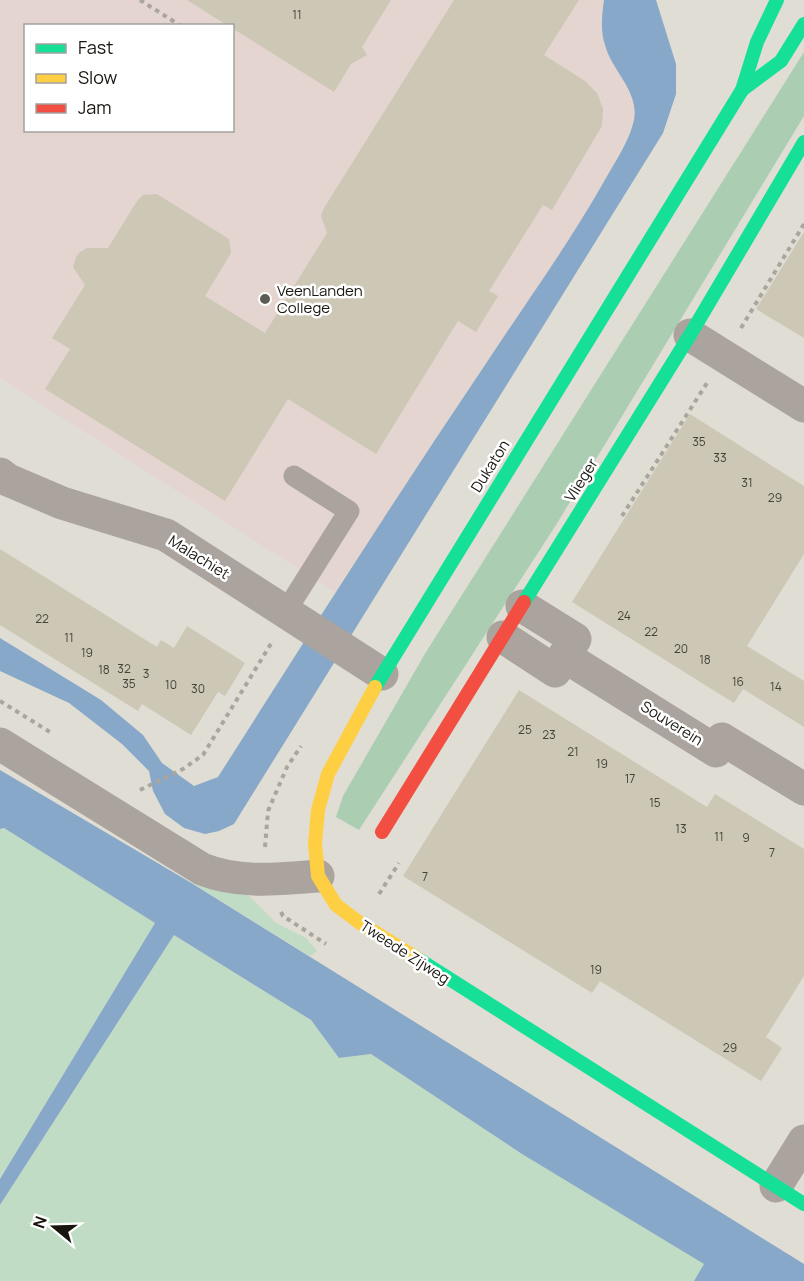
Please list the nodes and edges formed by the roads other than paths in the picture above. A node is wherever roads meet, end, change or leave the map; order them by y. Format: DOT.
graph roads {
  1 [pos="777,0"];
  2 [pos="804,24"];
  3 [pos="742,90"];
  4 [pos="804,142"];
  5 [pos="690,335"];
  6 [pos="804,406"];
  7 [pos="0,474"];
  8 [pos="294,476"];
  9 [pos="522,606"];
  10 [pos="299,619"];
  11 [pos="502,637"];
  12 [pos="564,656"];
  13 [pos="382,674"];
  14 [pos="0,744"];
  15 [pos="804,789"];
  16 [pos="382,832"];
  17 [pos="318,876"];
  18 [pos="804,1141"];
  19 [pos="776,1186"];
  20 [pos="804,1204"];
  1 -- 3 [label="street, Dukaton"];
  2 -- 3 [label="street, Dukaton"];
  3 -- 13 [label="street, Dukaton"];
  4 -- 5 [label="street, Vlieger"];
  5 -- 6 [label="street"];
  5 -- 9 [label="street, Vlieger"];
  7 -- 10 [label="street, Malachiet"];
  8 -- 10 [label="lane"];
  9 -- 11 [label="street, Vlieger"];
  9 -- 12 [label="street"];
  10 -- 13 [label="street, Malachiet"];
  11 -- 12 [label="street"];
  11 -- 16 [label="street, Vlieger"];
  12 -- 15 [label="street, Souverein"];
  13 -- 17 [label="street, Dukaton"];
  14 -- 17 [label="street"];
  17 -- 19 [label="street, Tweede Zijweg"];
  18 -- 19 [label="street"];
  19 -- 20 [label="street, Tweede Zijweg"];
}
